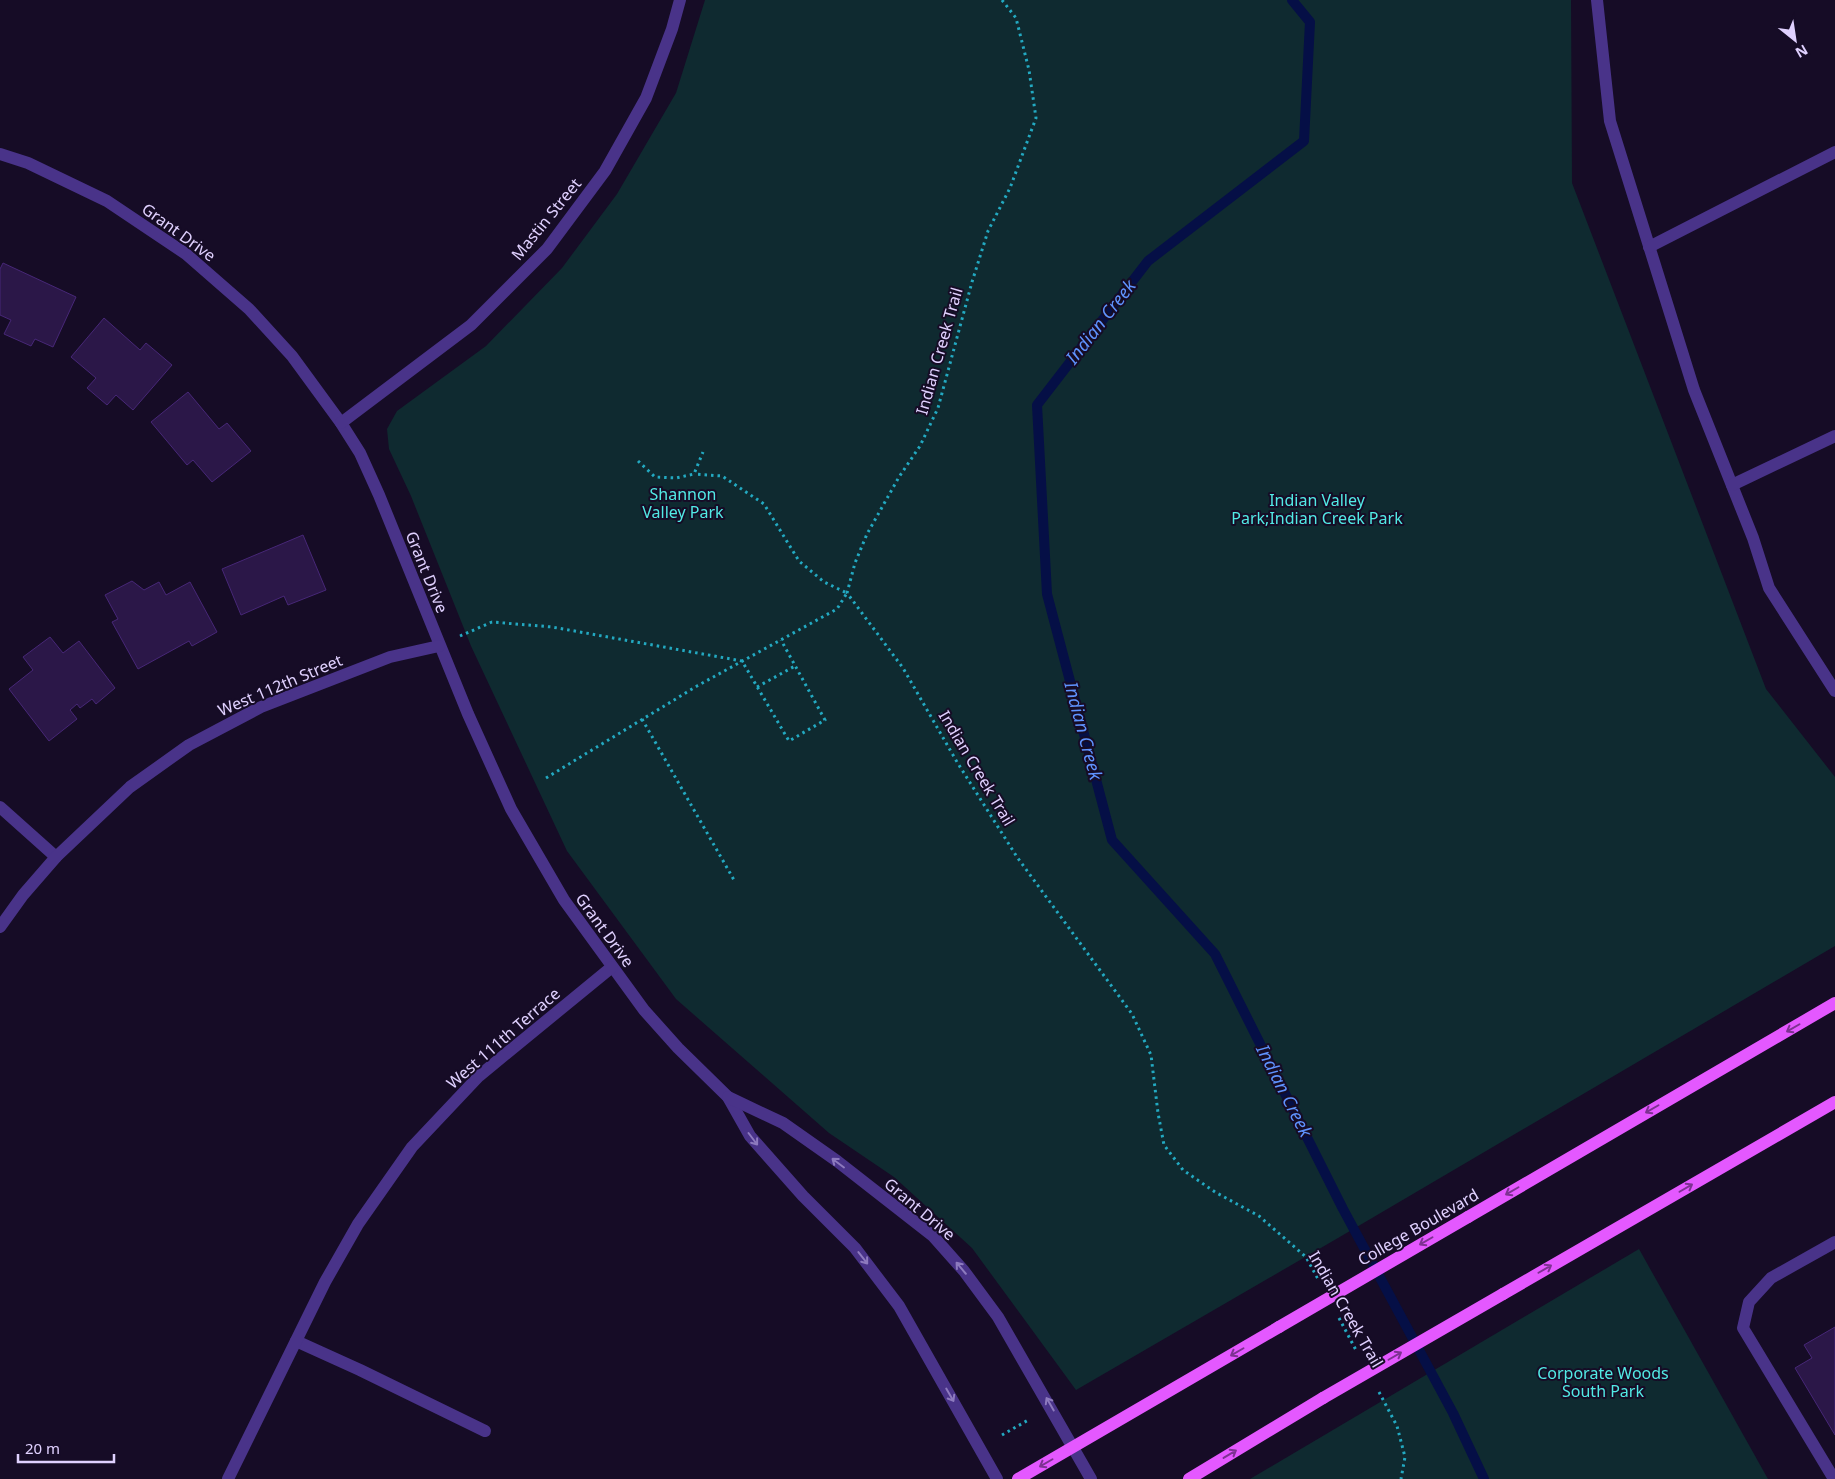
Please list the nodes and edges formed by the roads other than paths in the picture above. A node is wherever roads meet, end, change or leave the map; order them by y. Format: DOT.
graph roads {
  1 [pos="680,0"];
  2 [pos="1598,0"];
  3 [pos="1835,152"];
  4 [pos="0,154"];
  5 [pos="1649,247"];
  6 [pos="342,423"];
  7 [pos="1835,436"];
  8 [pos="1732,486"];
  9 [pos="439,646"];
  10 [pos="1835,691"];
  11 [pos="0,807"];
  12 [pos="56,857"];
  13 [pos="0,927"];
  14 [pos="612,967"];
  15 [pos="1835,1003"];
  16 [pos="728,1096"];
  17 [pos="1835,1102"];
  18 [pos="1835,1242"];
  19 [pos="296,1341"];
  20 [pos="485,1431"];
  21 [pos="1073,1447"];
  22 [pos="228,1479"];
  23 [pos="997,1479"];
  24 [pos="1018,1479"];
  25 [pos="1091,1479"];
  26 [pos="1189,1479"];
  27 [pos="1834,1479"];
  1 -- 6 [label="street, Mastin Street"];
  2 -- 5 [label="street"];
  3 -- 5 [label="street"];
  4 -- 6 [label="street, Grant Drive"];
  5 -- 8 [label="street"];
  6 -- 9 [label="street, Grant Drive"];
  7 -- 8 [label="street"];
  8 -- 10 [label="street"];
  9 -- 12 [label="street, West 112th Street"];
  9 -- 14 [label="street, Grant Drive"];
  11 -- 12 [label="street"];
  12 -- 13 [label="street, West 112th Street"];
  14 -- 16 [label="street, Grant Drive"];
  14 -- 19 [label="street, West 111th Terrace"];
  15 -- 21 [label="main road, College Boulevard, one-way, bridge"];
  21 -- 16 [label="street, Grant Drive, one-way"];
  16 -- 23 [label="street, Grant Drive, one-way"];
  26 -- 17 [label="main road, one-way, bridge"];
  18 -- 27 [label="street"];
  19 -- 20 [label="street"];
  19 -- 22 [label="street, West 111th Terrace"];
  21 -- 24 [label="main road, College Boulevard, one-way"];
  21 -- 25 [label="street, Grant Drive"];
}
